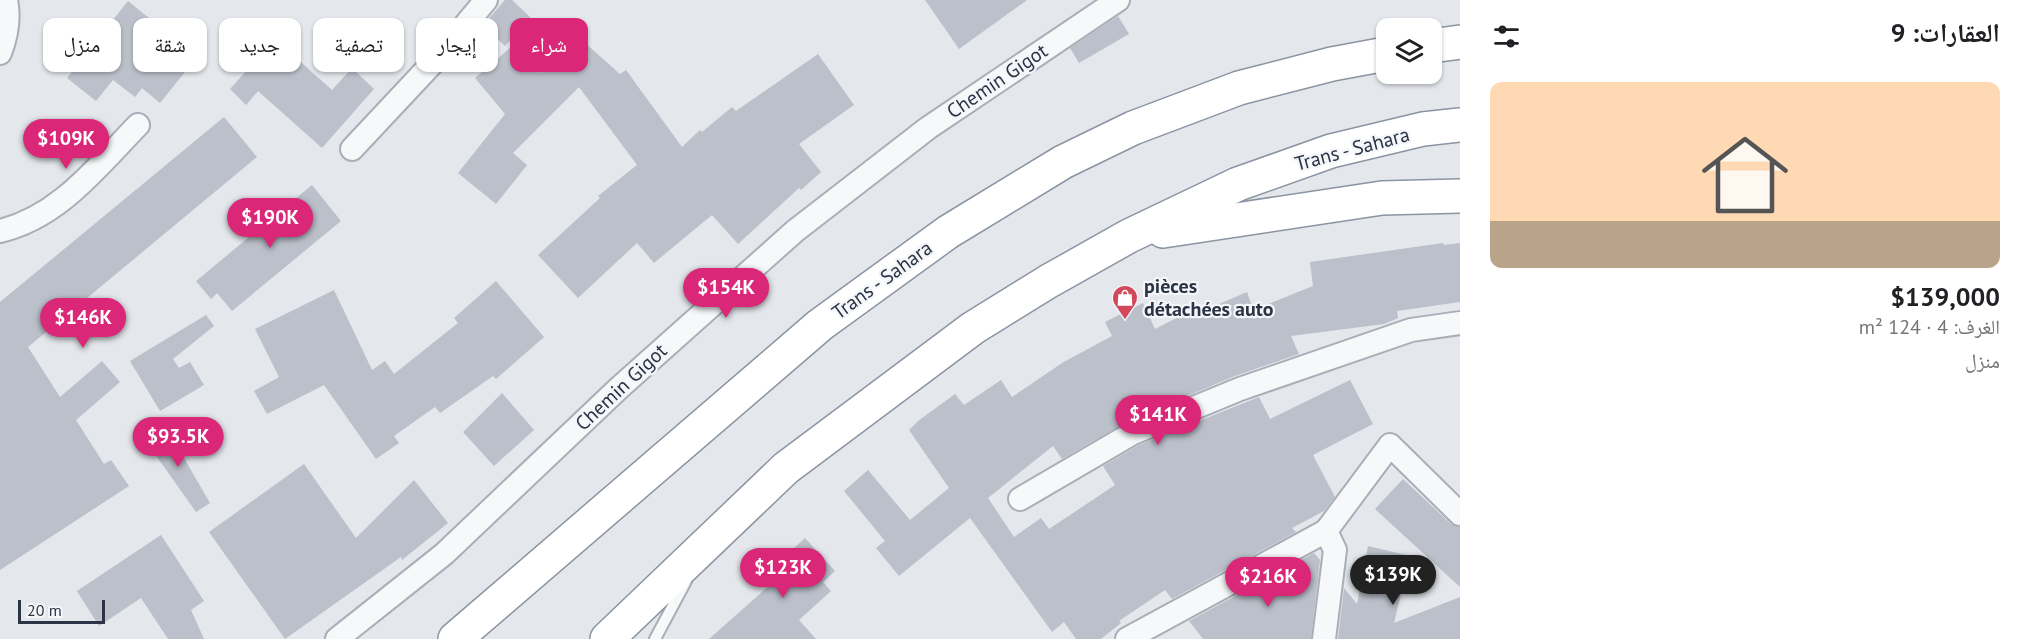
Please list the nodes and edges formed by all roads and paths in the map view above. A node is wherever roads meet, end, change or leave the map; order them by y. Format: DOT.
graph roads {
  1 [pos="6,0"];
  2 [pos="486,0"];
  3 [pos="1118,0"];
  4 [pos="1460,42"];
  5 [pos="1442,44"];
  6 [pos="0,53"];
  7 [pos="1376,56"];
  8 [pos="138,125"];
  9 [pos="1460,125"];
  10 [pos="352,149"];
  11 [pos="1460,196"];
  12 [pos="0,231"];
  13 [pos="1129,236"];
  14 [pos="1460,323"];
  15 [pos="1020,499"];
  16 [pos="1460,514"];
  17 [pos="1326,531"];
  18 [pos="704,548"];
  19 [pos="338,639"];
  20 [pos="455,639"];
  21 [pos="607,639"];
  22 [pos="655,639"];
  23 [pos="1127,639"];
  24 [pos="1324,639"];
  1 -- 6 [label="street"];
  2 -- 10 [label="street"];
  3 -- 19 [label="street, Chemin Gigot"];
  4 -- 5 [label="highway"];
  7 -- 20 [label="highway, Trans - Sahara"];
  8 -- 12 [label="street"];
  9 -- 13 [label="highway, Trans - Sahara"];
  11 -- 13 [label="highway"];
  13 -- 18 [label="highway, Trans - Sahara"];
  14 -- 15 [label="street"];
  16 -- 17 [label="street"];
  17 -- 23 [label="street"];
  17 -- 24 [label="street"];
  18 -- 21 [label="highway, Trans - Sahara"];
  18 -- 22 [label="lane"];
}
